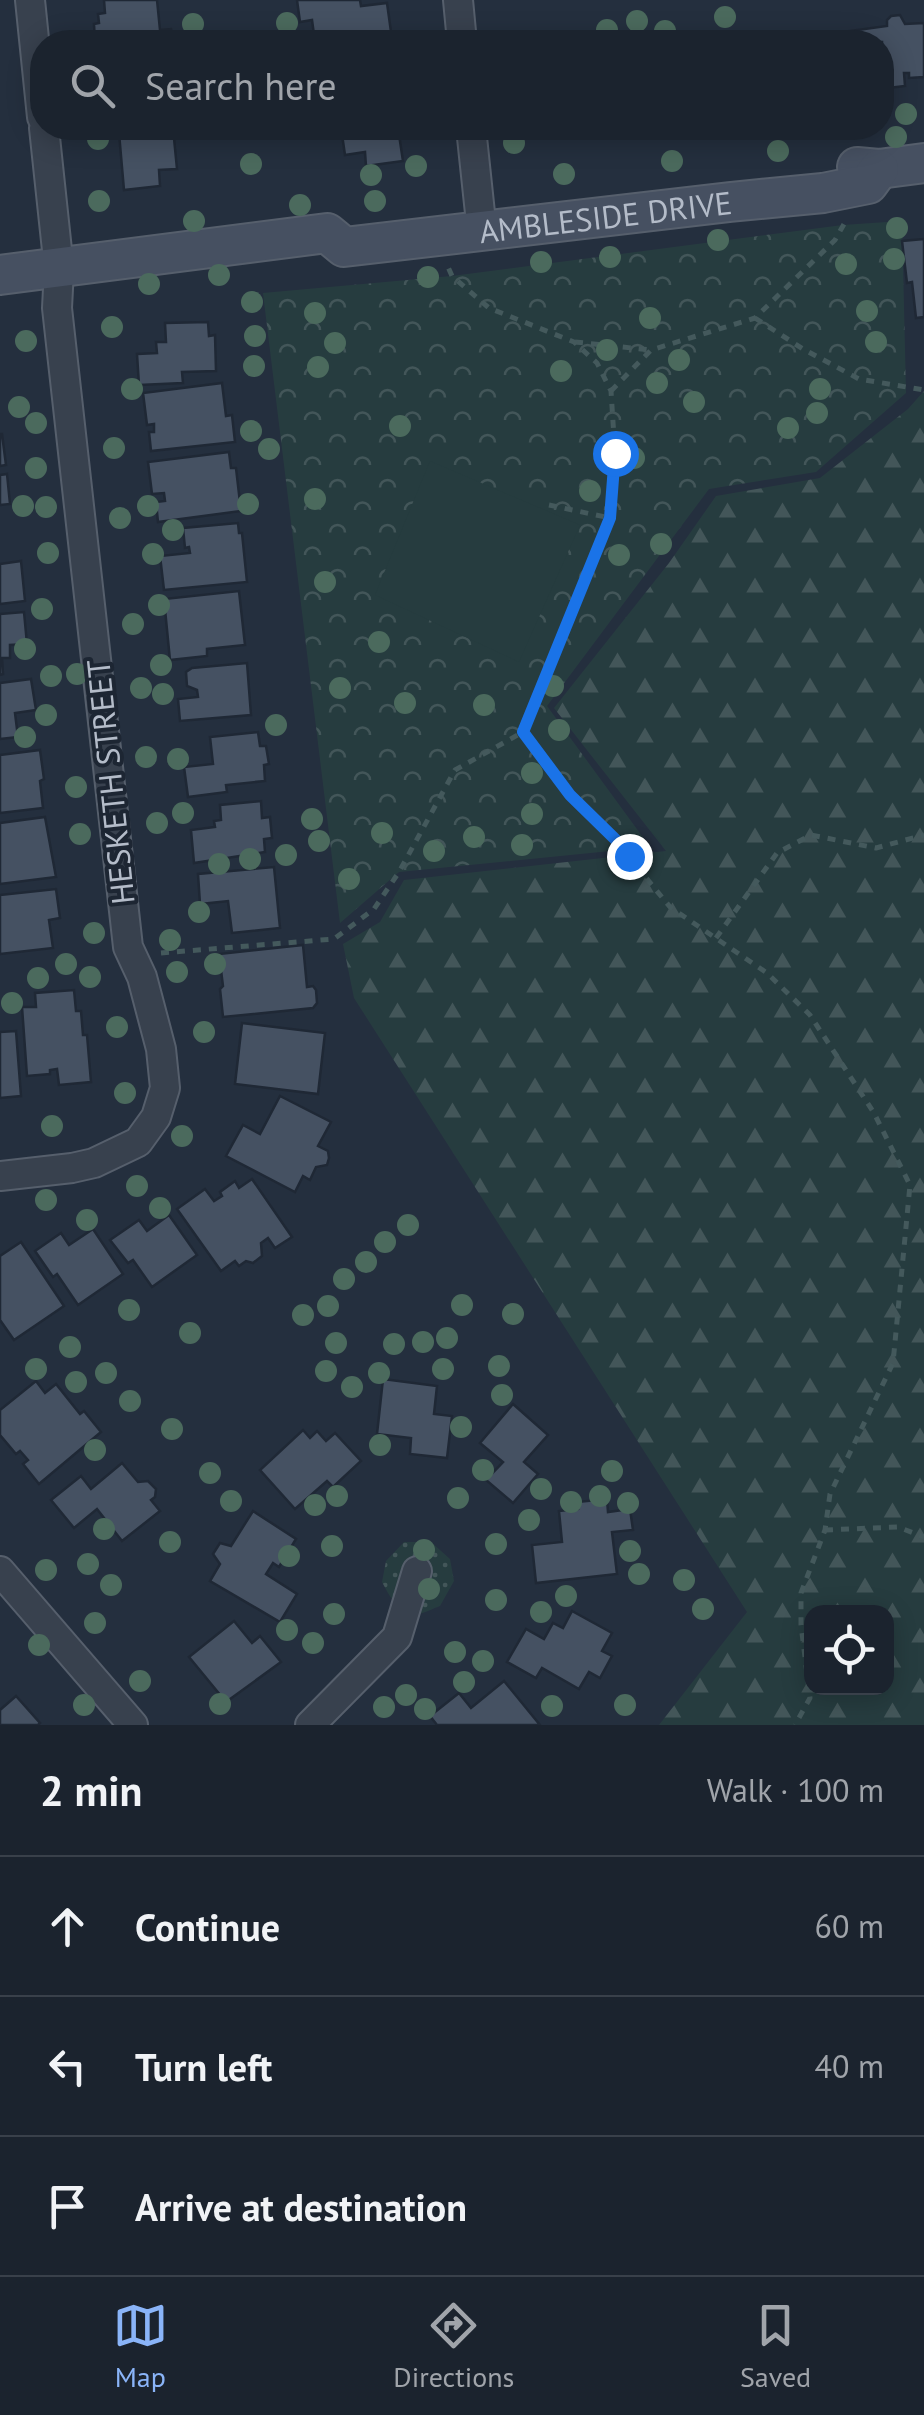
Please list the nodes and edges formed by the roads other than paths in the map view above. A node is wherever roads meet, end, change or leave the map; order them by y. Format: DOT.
graph roads {
  1 [pos="30,0"];
  2 [pos="458,0"];
  3 [pos="33,30"];
  4 [pos="461,30"];
  5 [pos="45,140"];
  6 [pos="473,140"];
  7 [pos="924,162"];
  8 [pos="481,220"];
  9 [pos="60,268"];
  10 [pos="0,275"];
  11 [pos="0,1176"];
  12 [pos="0,1571"];
  13 [pos="417,1571"];
  14 [pos="133,1725"];
  15 [pos="310,1725"];
  1 -- 3 [label="street"];
  2 -- 4 [label="street"];
  5 -- 9 [label="street, HESKETH STREET"];
  6 -- 8 [label="street"];
  7 -- 8 [label="street, AMBLESIDE DRIVE"];
  8 -- 9 [label="street, AMBLESIDE DRIVE"];
  9 -- 10 [label="street, AMBLESIDE DRIVE"];
  9 -- 11 [label="street, HESKETH STREET"];
  12 -- 14 [label="street"];
  13 -- 15 [label="street"];
}
